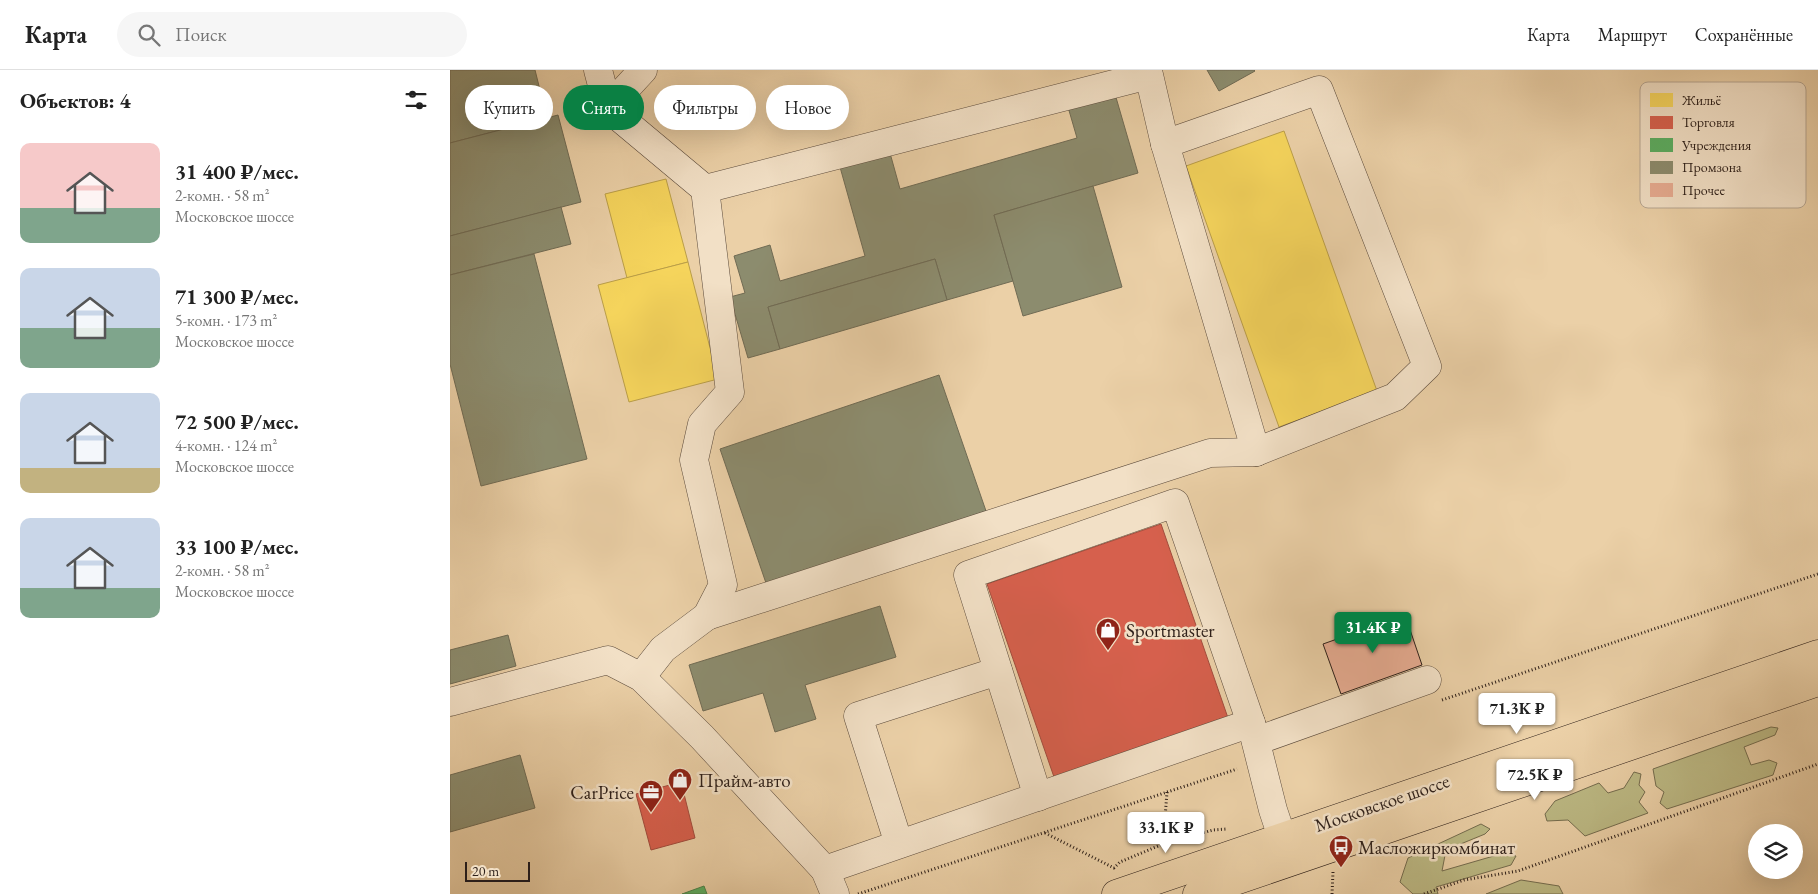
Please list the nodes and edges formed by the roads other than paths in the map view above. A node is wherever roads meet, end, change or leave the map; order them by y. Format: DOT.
graph roads {
  1 [pos="598,70"];
  2 [pos="644,70"];
  3 [pos="1148,72"];
  4 [pos="602,85"];
  5 [pos="630,85"];
  6 [pos="635,130"];
  7 [pos="1165,144"];
  8 [pos="706,188"];
  9 [pos="1256,452"];
  10 [pos="707,616"];
  11 [pos="1818,654"];
  12 [pos="998,671"];
  13 [pos="641,677"];
  14 [pos="1427,680"];
  15 [pos="1818,682"];
  16 [pos="450,702"];
  17 [pos="1254,732"];
  18 [pos="1038,797"];
  19 [pos="1282,837"];
  20 [pos="899,844"];
  21 [pos="1236,864"];
  22 [pos="830,882"];
  23 [pos="1116,894"];
  24 [pos="1197,894"];
  1 -- 4 [label="lane"];
  2 -- 5 [label="lane"];
  3 -- 7 [label="lane"];
  3 -- 8 [label="lane"];
  6 -- 8 [label="lane"];
  7 -- 9 [label="lane"];
  7 -- 9 [label="lane"];
  8 -- 10 [label="lane"];
  9 -- 10 [label="lane"];
  10 -- 13 [label="lane"];
  11 -- 19 [label="main road, Московское шоссе"];
  12 -- 17 [label="lane"];
  12 -- 18 [label="lane"];
  12 -- 20 [label="lane"];
  13 -- 16 [label="lane"];
  13 -- 22 [label="lane"];
  14 -- 17 [label="lane"];
  15 -- 21 [label="main road, Московское шоссе"];
  17 -- 18 [label="lane"];
  17 -- 19 [label="lane"];
  18 -- 20 [label="lane"];
  19 -- 21 [label="main road, Московское шоссе"];
  20 -- 22 [label="lane"];
  21 -- 23 [label="main road, Московское шоссе"];
  21 -- 24 [label="main road, Московское шоссе"];
}
